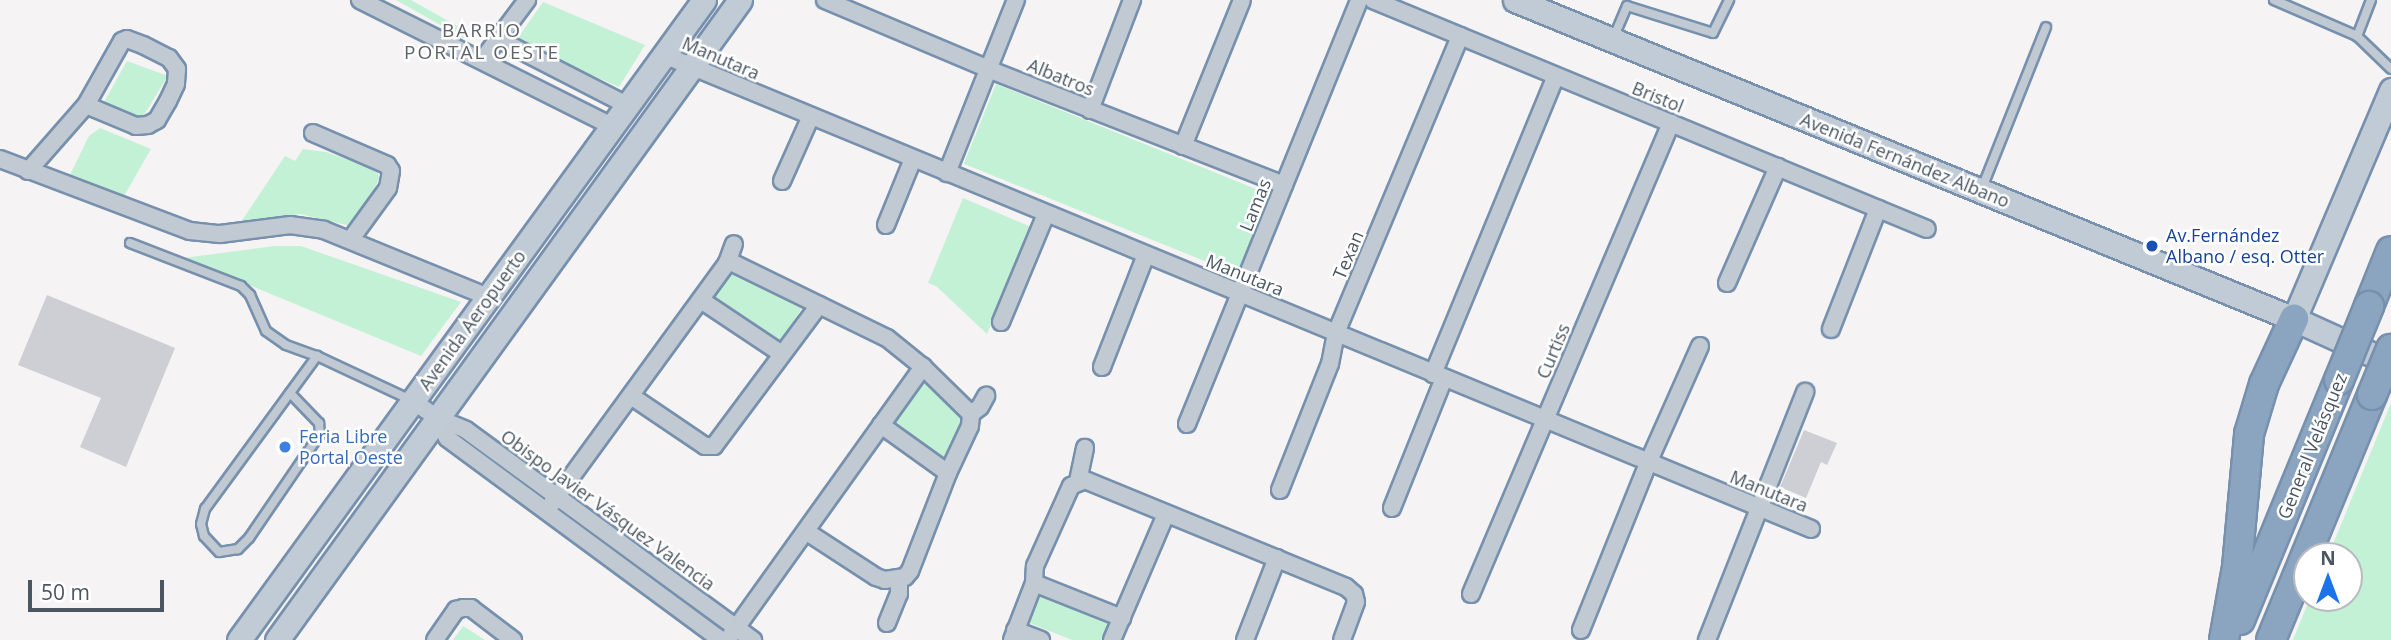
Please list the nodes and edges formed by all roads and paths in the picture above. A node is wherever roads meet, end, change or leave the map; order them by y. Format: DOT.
graph roads {
  1 [pos="527,0"];
  2 [pos="704,0"];
  3 [pos="740,0"];
  4 [pos="825,0"];
  5 [pos="1016,0"];
  6 [pos="1132,0"];
  7 [pos="1242,0"];
  8 [pos="1359,0"];
  9 [pos="1373,0"];
  10 [pos="1516,0"];
  11 [pos="1729,0"];
  12 [pos="2274,0"];
  13 [pos="2371,0"];
  14 [pos="372,2"];
  15 [pos="2046,27"];
  16 [pos="1460,36"];
  17 [pos="2357,36"];
  18 [pos="498,39"];
  19 [pos="1612,40"];
  20 [pos="664,55"];
  21 [pos="483,59"];
  22 [pos="690,68"];
  23 [pos="988,69"];
  24 [pos="2391,69"];
  25 [pos="1556,76"];
  26 [pos="2391,90"];
  27 [pos="86,105"];
  28 [pos="627,105"];
  29 [pos="1090,110"];
  30 [pos="811,116"];
  31 [pos="1671,123"];
  32 [pos="612,126"];
  33 [pos="313,133"];
  34 [pos="1183,146"];
  35 [pos="0,159"];
  36 [pos="913,159"];
  37 [pos="1778,167"];
  38 [pos="28,171"];
  39 [pos="947,173"];
  40 [pos="782,181"];
  41 [pos="1284,186"];
  42 [pos="1981,191"];
  43 [pos="1878,209"];
  44 [pos="1046,214"];
  45 [pos="886,225"];
  46 [pos="1927,229"];
  47 [pos="351,239"];
  48 [pos="130,243"];
  49 [pos="734,244"];
  50 [pos="2391,251"];
  51 [pos="1146,255"];
  52 [pos="727,263"];
  53 [pos="1727,283"];
  54 [pos="1240,294"];
  55 [pos="488,297"];
  56 [pos="701,300"];
  57 [pos="819,305"];
  58 [pos="2294,319"];
  59 [pos="1001,322"];
  60 [pos="1831,329"];
  61 [pos="1336,333"];
  62 [pos="1700,346"];
  63 [pos="2391,349"];
  64 [pos="782,354"];
  65 [pos="317,356"];
  66 [pos="2391,363"];
  67 [pos="923,367"];
  68 [pos="1102,367"];
  69 [pos="1438,376"];
  70 [pos="1805,392"];
  71 [pos="290,393"];
  72 [pos="631,396"];
  73 [pos="986,396"];
  74 [pos="413,401"];
  75 [pos="971,414"];
  76 [pos="437,418"];
  77 [pos="1544,419"];
  78 [pos="1187,424"];
  79 [pos="881,425"];
  80 [pos="1085,448"];
  81 [pos="1648,463"];
  82 [pos="948,474"];
  83 [pos="1078,481"];
  84 [pos="1280,490"];
  85 [pos="558,496"];
  86 [pos="1392,508"];
  87 [pos="1758,508"];
  88 [pos="547,510"];
  89 [pos="1166,514"];
  90 [pos="1811,529"];
  91 [pos="807,531"];
  92 [pos="1277,558"];
  93 [pos="899,579"];
  94 [pos="1034,583"];
  95 [pos="1471,594"];
  96 [pos="1122,618"];
  97 [pos="887,623"];
  98 [pos="1581,630"];
  99 [pos="732,634"];
  100 [pos="1014,635"];
  101 [pos="239,640"];
  102 [pos="277,640"];
  103 [pos="435,640"];
  104 [pos="513,640"];
  105 [pos="721,640"];
  106 [pos="753,640"];
  107 [pos="1041,640"];
  108 [pos="1112,640"];
  109 [pos="1245,640"];
  110 [pos="1342,640"];
  111 [pos="1707,640"];
  112 [pos="2224,640"];
  113 [pos="2232,640"];
  114 [pos="2271,640"];
  1 -- 18 [label="street"];
  2 -- 20 [label="street, Avenida Aeropuerto"];
  3 -- 22 [label="street, Avenida Aeropuerto"];
  4 -- 23 [label="street, Albatros"];
  5 -- 23 [label="street"];
  6 -- 29 [label="street"];
  7 -- 34 [label="street"];
  8 -- 41 [label="street, Lamas"];
  9 -- 16 [label="street, Bristol"];
  10 -- 19 [label="street, Avenida Fernández Albano"];
  11 -- 19 [label="lane"];
  12 -- 17 [label="lane"];
  13 -- 17 [label="lane"];
  14 -- 21 [label="street"];
  15 -- 42 [label="lane"];
  16 -- 25 [label="street, Bristol"];
  16 -- 61 [label="street, Texan"];
  17 -- 24 [label="lane"];
  18 -- 21 [label="street"];
  18 -- 28 [label="street"];
  19 -- 42 [label="street, Avenida Fernández Albano"];
  20 -- 22 [label="street, Manutara"];
  20 -- 28 [label="street, Avenida Aeropuerto"];
  21 -- 32 [label="street"];
  22 -- 30 [label="street, Manutara"];
  22 -- 76 [label="street, Avenida Aeropuerto"];
  23 -- 29 [label="street, Albatros"];
  23 -- 39 [label="street"];
  25 -- 31 [label="street, Bristol"];
  25 -- 69 [label="street"];
  26 -- 58 [label="street"];
  27 -- 27 [label="street"];
  27 -- 38 [label="street"];
  28 -- 32 [label="street, Avenida Aeropuerto"];
  29 -- 34 [label="street, Albatros"];
  30 -- 36 [label="street, Manutara"];
  30 -- 40 [label="street"];
  31 -- 37 [label="street, Bristol"];
  31 -- 77 [label="street, Curtiss"];
  32 -- 55 [label="street, Avenida Aeropuerto"];
  33 -- 47 [label="street"];
  34 -- 41 [label="street, Albatros"];
  35 -- 38 [label="street"];
  36 -- 39 [label="street, Manutara"];
  36 -- 45 [label="street"];
  37 -- 43 [label="street, Bristol"];
  37 -- 53 [label="street"];
  38 -- 47 [label="street"];
  39 -- 44 [label="street, Manutara"];
  41 -- 54 [label="street, Lamas"];
  42 -- 58 [label="street, Avenida Fernández Albano"];
  43 -- 46 [label="street, Bristol"];
  43 -- 60 [label="street"];
  44 -- 51 [label="street, Manutara"];
  44 -- 59 [label="street"];
  47 -- 55 [label="street"];
  48 -- 65 [label="lane"];
  49 -- 52 [label="street"];
  50 -- 113 [label="highway, General Velásquez, bridge"];
  51 -- 54 [label="street, Manutara"];
  51 -- 68 [label="street"];
  52 -- 56 [label="street"];
  52 -- 57 [label="street"];
  54 -- 61 [label="street, Manutara"];
  54 -- 78 [label="street, Lamas"];
  55 -- 74 [label="street, Avenida Aeropuerto"];
  56 -- 64 [label="street"];
  56 -- 72 [label="street"];
  57 -- 64 [label="street"];
  57 -- 67 [label="street"];
  58 -- 66 [label="street, Avenida Fernández Albano"];
  58 -- 112 [label="highway"];
  61 -- 69 [label="street, Manutara"];
  61 -- 84 [label="street, Texan"];
  62 -- 81 [label="street"];
  63 -- 114 [label="highway, General Velásquez, bridge"];
  64 -- 72 [label="street"];
  65 -- 71 [label="lane"];
  65 -- 74 [label="lane"];
  67 -- 75 [label="street"];
  67 -- 79 [label="street"];
  69 -- 77 [label="street, Manutara"];
  69 -- 86 [label="street"];
  70 -- 87 [label="street"];
  71 -- 71 [label="lane"];
  72 -- 85 [label="street"];
  73 -- 75 [label="street"];
  74 -- 76 [label="street, Obispo Javier Vásquez Valencia"];
  74 -- 101 [label="street, Avenida Aeropuerto"];
  75 -- 82 [label="street"];
  76 -- 85 [label="street, Obispo Javier Vásquez Valencia"];
  76 -- 88 [label="street, Obispo Javier Vásquez Valencia"];
  76 -- 102 [label="street, Avenida Aeropuerto"];
  77 -- 81 [label="street, Manutara"];
  77 -- 95 [label="street, Curtiss"];
  79 -- 82 [label="street"];
  79 -- 91 [label="street"];
  80 -- 83 [label="street"];
  81 -- 87 [label="street, Manutara"];
  81 -- 98 [label="street"];
  82 -- 93 [label="street"];
  83 -- 89 [label="street"];
  83 -- 94 [label="street"];
  85 -- 88 [label="street"];
  85 -- 99 [label="street, Obispo Javier Vásquez Valencia"];
  87 -- 90 [label="street, Manutara"];
  87 -- 111 [label="street"];
  88 -- 105 [label="street, Obispo Javier Vásquez Valencia"];
  89 -- 92 [label="street"];
  89 -- 96 [label="street"];
  91 -- 93 [label="street"];
  91 -- 99 [label="street"];
  92 -- 109 [label="street"];
  92 -- 110 [label="street"];
  93 -- 97 [label="street"];
  94 -- 96 [label="street"];
  94 -- 100 [label="street"];
  96 -- 108 [label="street"];
  99 -- 106 [label="street, Obispo Javier Vásquez Valencia"];
  100 -- 107 [label="street"];
  103 -- 104 [label="street"];
}
